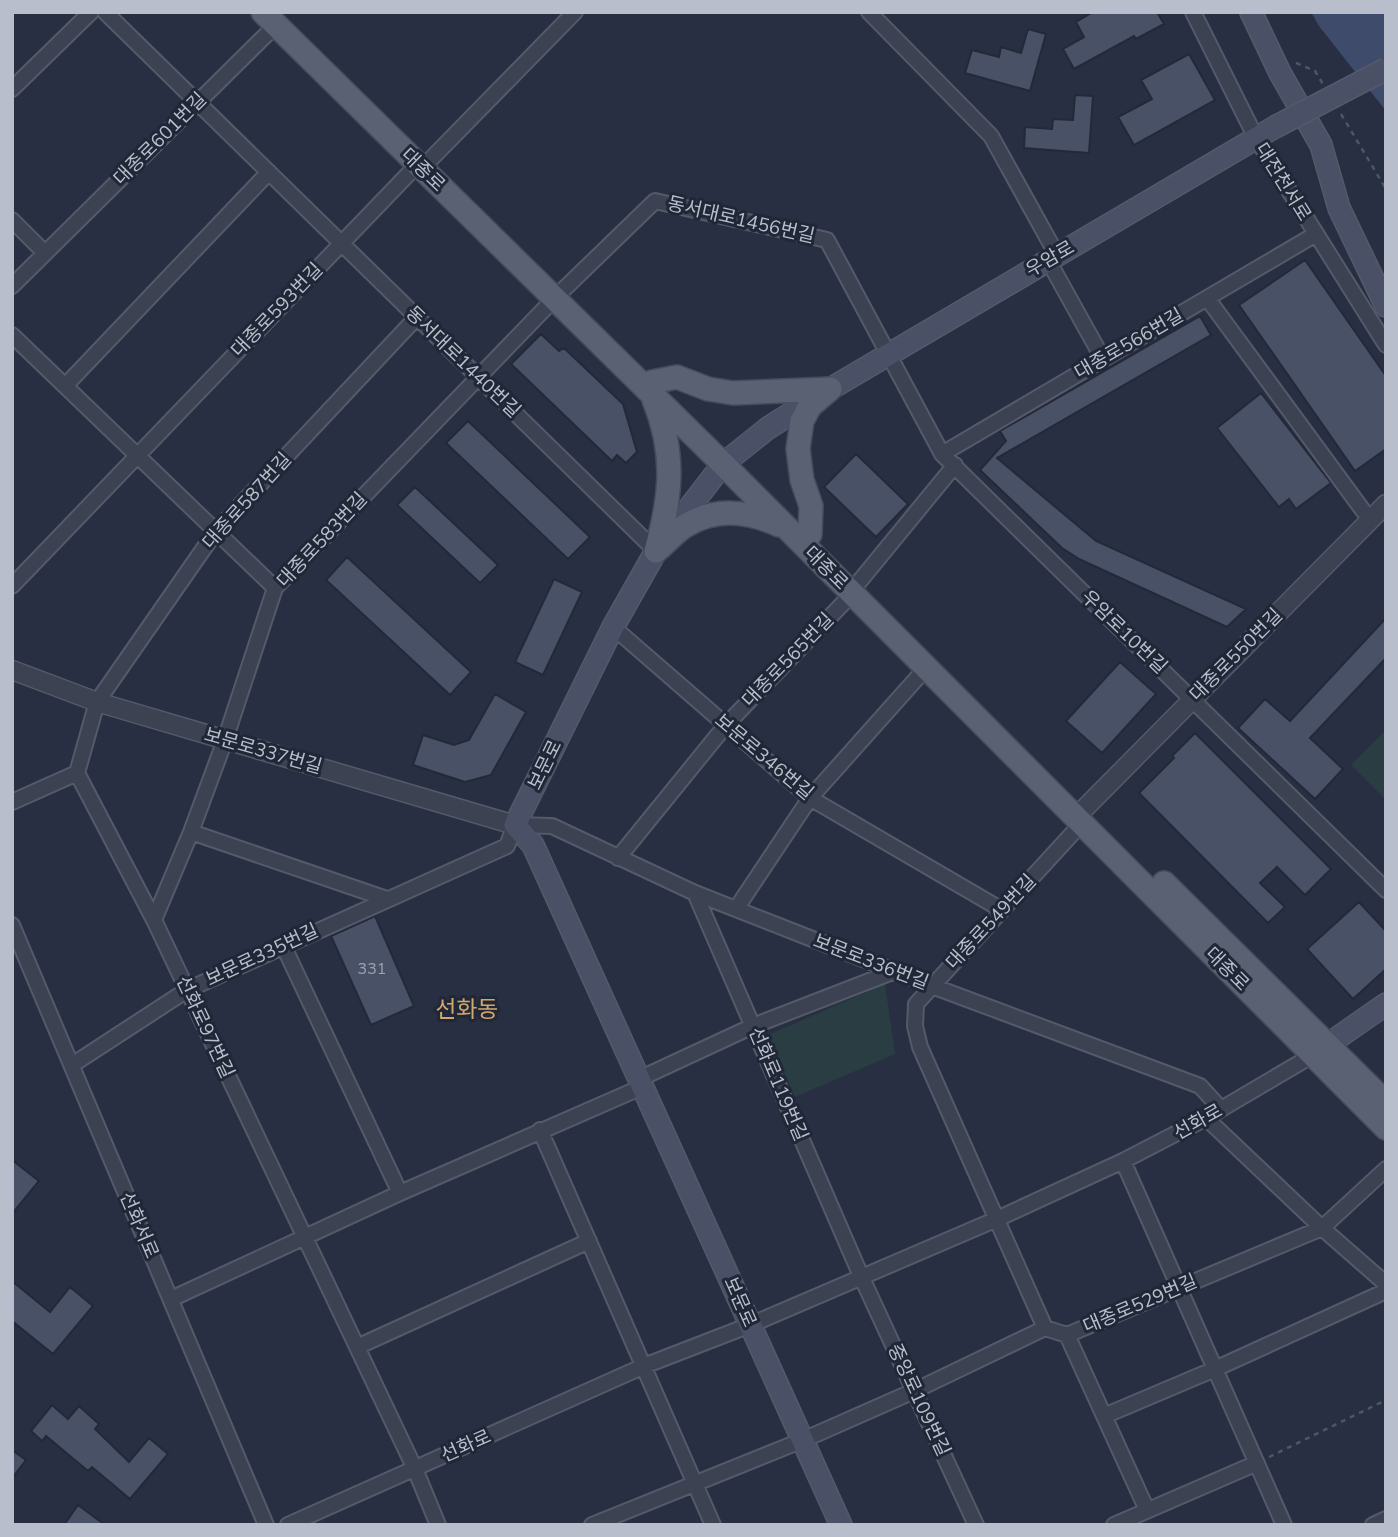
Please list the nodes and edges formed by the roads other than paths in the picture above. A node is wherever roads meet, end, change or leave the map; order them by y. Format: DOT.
graph roads {
  1 [pos="91,12"];
  2 [pos="105,12"];
  3 [pos="575,12"];
  4 [pos="869,12"];
  5 [pos="1193,12"];
  6 [pos="1251,12"];
  7 [pos="272,16"];
  8 [pos="1386,69"];
  9 [pos="12,89"];
  10 [pos="197,102"];
  11 [pos="1256,138"];
  12 [pos="423,163"];
  13 [pos="269,172"];
  14 [pos="12,220"];
  15 [pos="1316,234"];
  16 [pos="342,243"];
  17 [pos="45,253"];
  18 [pos="1052,258"];
  19 [pos="12,286"];
  20 [pos="558,295"];
  21 [pos="1207,298"];
  22 [pos="1386,306"];
  23 [pos="417,317"];
  24 [pos="12,335"];
  25 [pos="1386,345"];
  26 [pos="888,354"];
  27 [pos="1103,359"];
  28 [pos="478,377"];
  29 [pos="65,386"];
  30 [pos="652,388"];
  31 [pos="830,389"];
  32 [pos="942,454"];
  33 [pos="136,455"];
  34 [pos="728,460"];
  35 [pos="955,465"];
  36 [pos="1386,504"];
  37 [pos="1370,520"];
  38 [pos="788,529"];
  39 [pos="216,531"];
  40 [pos="810,534"];
  41 [pos="656,551"];
  42 [pos="12,586"];
  43 [pos="275,588"];
  44 [pos="856,588"];
  45 [pos="613,627"];
  46 [pos="926,668"];
  47 [pos="12,670"];
  48 [pos="1192,698"];
  49 [pos="97,702"];
  50 [pos="726,725"];
  51 [pos="225,740"];
  52 [pos="77,773"];
  53 [pos="810,798"];
  54 [pos="12,802"];
  55 [pos="1084,815"];
  56 [pos="515,825"];
  57 [pos="191,832"];
  58 [pos="618,858"];
  59 [pos="1386,890"];
  60 [pos="695,893"];
  61 [pos="387,899"];
  62 [pos="736,909"];
  63 [pos="1002,910"];
  64 [pos="154,920"];
  65 [pos="12,925"];
  66 [pos="284,945"];
  67 [pos="895,971"];
  68 [pos="932,986"];
  69 [pos="187,990"];
  70 [pos="1386,1004"];
  71 [pos="753,1026"];
  72 [pos="1320,1049"];
  73 [pos="72,1065"];
  74 [pos="640,1083"];
  75 [pos="1386,1103"];
  76 [pos="1221,1110"];
  77 [pos="1206,1118"];
  78 [pos="1386,1128"];
  79 [pos="540,1130"];
  80 [pos="1123,1161"];
  81 [pos="1386,1169"];
  82 [pos="400,1193"];
  83 [pos="997,1219"];
  84 [pos="1322,1228"];
  85 [pos="304,1237"];
  86 [pos="589,1241"];
  87 [pos="861,1276"];
  88 [pos="1386,1284"];
  89 [pos="1179,1287"];
  90 [pos="1386,1291"];
  91 [pos="171,1299"];
  92 [pos="750,1325"];
  93 [pos="1045,1328"];
  94 [pos="1067,1335"];
  95 [pos="357,1347"];
  96 [pos="644,1366"];
  97 [pos="1215,1369"];
  98 [pos="914,1391"];
  99 [pos="1104,1416"];
  100 [pos="803,1440"];
  101 [pos="1257,1463"];
  102 [pos="415,1469"];
  103 [pos="695,1483"];
  104 [pos="1147,1510"];
  105 [pos="1386,1519"];
  106 [pos="267,1525"];
  107 [pos="288,1525"];
  108 [pos="438,1525"];
  109 [pos="592,1525"];
  110 [pos="713,1525"];
  111 [pos="841,1525"];
  112 [pos="976,1525"];
  113 [pos="1114,1525"];
  114 [pos="1284,1525"];
  115 [pos="1373,1525"];
  1 -- 9 [label="street"];
  2 -- 10 [label="street, 동서대로1440번길"];
  3 -- 12 [label="street, 대종로593번길"];
  4 -- 18 [label="street"];
  5 -- 11 [label="street, 대전천서로"];
  6 -- 22 [label="main road"];
  7 -- 10 [label="street, 대종로601번길"];
  7 -- 12 [label="main road, 대종로"];
  8 -- 11 [label="main road, 우암로, bridge"];
  10 -- 13 [label="street, 동서대로1440번길"];
  10 -- 17 [label="street, 대종로601번길"];
  11 -- 15 [label="street, 대전천서로"];
  11 -- 18 [label="main road, 우암로"];
  12 -- 16 [label="street, 대종로593번길"];
  12 -- 20 [label="main road, 대종로"];
  13 -- 16 [label="street, 동서대로1440번길"];
  13 -- 29 [label="street"];
  14 -- 17 [label="street"];
  15 -- 21 [label="street, 대종로566번길"];
  15 -- 25 [label="street, 대전천서로"];
  16 -- 23 [label="street, 동서대로1440번길"];
  16 -- 33 [label="street, 대종로593번길"];
  17 -- 19 [label="street, 대종로601번길"];
  18 -- 26 [label="main road, 우암로"];
  18 -- 27 [label="street"];
  20 -- 26 [label="street, 동서대로1456번길"];
  20 -- 28 [label="street, 대종로583번길"];
  20 -- 30 [label="main road, 대종로"];
  21 -- 27 [label="street, 대종로566번길"];
  21 -- 37 [label="street"];
  23 -- 28 [label="street, 동서대로1440번길"];
  23 -- 39 [label="street, 대종로587번길"];
  24 -- 29 [label="street"];
  26 -- 31 [label="main road, 우암로"];
  26 -- 32 [label="street, 우암로10번길"];
  27 -- 32 [label="street, 대종로566번길"];
  28 -- 41 [label="street, 동서대로1440번길"];
  28 -- 43 [label="street, 대종로583번길"];
  29 -- 33 [label="street"];
  30 -- 31 [label="main road"];
  30 -- 34 [label="main road, 대종로"];
  30 -- 41 [label="main road"];
  31 -- 34 [label="main road, 우암로"];
  31 -- 40 [label="main road"];
  32 -- 35 [label="street, 우암로10번길"];
  33 -- 39 [label="street"];
  33 -- 42 [label="street, 대종로593번길"];
  34 -- 38 [label="main road, 대종로"];
  34 -- 40 [label="main road, 대종로"];
  34 -- 41 [label="main road, 보문로"];
  35 -- 44 [label="street"];
  35 -- 48 [label="street, 우암로10번길"];
  36 -- 37 [label="street, 대종로550번길"];
  37 -- 48 [label="street, 대종로550번길"];
  38 -- 41 [label="main road"];
  38 -- 44 [label="main road, 대종로"];
  39 -- 43 [label="street"];
  39 -- 49 [label="street, 대종로587번길"];
  40 -- 44 [label="main road, 대종로"];
  41 -- 45 [label="main road, 보문로"];
  43 -- 51 [label="street, 대종로583번길"];
  44 -- 46 [label="main road, 대종로"];
  44 -- 50 [label="street, 대종로565번길"];
  44 -- 55 [label="main road, 대종로"];
  45 -- 50 [label="street, 보문로346번길"];
  45 -- 56 [label="main road, 보문로"];
  46 -- 53 [label="street"];
  46 -- 55 [label="main road, 대종로"];
  47 -- 49 [label="street, 보문로337번길"];
  48 -- 55 [label="street, 대종로550번길"];
  48 -- 59 [label="street, 우암로10번길"];
  49 -- 51 [label="street, 보문로337번길"];
  49 -- 52 [label="street, 대종로587번길"];
  50 -- 53 [label="street, 보문로346번길"];
  50 -- 58 [label="street, 대종로565번길"];
  51 -- 56 [label="street, 보문로337번길"];
  51 -- 57 [label="street, 대종로583번길"];
  52 -- 54 [label="street"];
  52 -- 64 [label="street, 선화로97번길"];
  53 -- 62 [label="street"];
  53 -- 63 [label="street, 보문로346번길"];
  55 -- 63 [label="street, 대종로549번길"];
  55 -- 72 [label="main road, 대종로"];
  56 -- 58 [label="street, 보문로336번길"];
  56 -- 61 [label="street, 보문로335번길"];
  56 -- 74 [label="main road, 보문로"];
  57 -- 61 [label="street"];
  57 -- 64 [label="street, 대종로583번길"];
  58 -- 60 [label="street, 보문로336번길"];
  60 -- 62 [label="street, 보문로336번길"];
  60 -- 71 [label="street, 선화로119번길"];
  61 -- 66 [label="street, 보문로335번길"];
  62 -- 67 [label="street, 보문로336번길"];
  63 -- 68 [label="street, 대종로549번길"];
  64 -- 69 [label="street, 선화로97번길"];
  65 -- 73 [label="street, 선화서로"];
  66 -- 69 [label="street, 보문로335번길"];
  66 -- 82 [label="street"];
  67 -- 68 [label="street, 보문로336번길"];
  67 -- 71 [label="street"];
  68 -- 76 [label="street, 보문로336번길"];
  68 -- 83 [label="street, 대종로549번길"];
  69 -- 73 [label="street, 보문로335번길"];
  69 -- 85 [label="street, 선화로97번길"];
  70 -- 72 [label="main road, 선화로"];
  71 -- 74 [label="street"];
  71 -- 87 [label="street, 선화로119번길"];
  72 -- 75 [label="main road, 대종로"];
  72 -- 76 [label="street, 선화로"];
  72 -- 78 [label="main road, 대종로"];
  73 -- 91 [label="street, 선화서로"];
  74 -- 79 [label="street"];
  74 -- 92 [label="main road, 보문로"];
  76 -- 77 [label="street, 선화로"];
  77 -- 80 [label="street, 선화로"];
  77 -- 84 [label="street"];
  79 -- 82 [label="street"];
  79 -- 86 [label="street"];
  80 -- 83 [label="street, 선화로"];
  80 -- 89 [label="street"];
  81 -- 84 [label="street, 대종로529번길"];
  82 -- 85 [label="street"];
  83 -- 87 [label="street, 선화로"];
  83 -- 93 [label="street"];
  84 -- 88 [label="street"];
  84 -- 89 [label="street, 대종로529번길"];
  85 -- 91 [label="street"];
  85 -- 95 [label="street, 선화로97번길"];
  86 -- 95 [label="street"];
  86 -- 96 [label="street"];
  87 -- 92 [label="street, 선화로"];
  87 -- 98 [label="street, 중앙로109번길"];
  89 -- 94 [label="street, 대종로529번길"];
  89 -- 97 [label="street"];
  90 -- 97 [label="street"];
  91 -- 106 [label="street, 선화서로"];
  92 -- 96 [label="street, 선화로"];
  92 -- 100 [label="main road, 보문로"];
  93 -- 94 [label="street, 대종로529번길"];
  93 -- 98 [label="street"];
  94 -- 99 [label="street"];
  95 -- 102 [label="street, 선화로97번길"];
  96 -- 102 [label="street, 선화로"];
  96 -- 103 [label="street"];
  97 -- 99 [label="street"];
  97 -- 101 [label="street"];
  98 -- 100 [label="street"];
  98 -- 112 [label="street, 중앙로109번길"];
  99 -- 104 [label="street"];
  100 -- 103 [label="street"];
  100 -- 111 [label="main road, 보문로"];
  101 -- 104 [label="street"];
  101 -- 114 [label="street"];
  102 -- 107 [label="street, 선화로"];
  102 -- 108 [label="street, 선화로97번길"];
  103 -- 109 [label="street"];
  103 -- 110 [label="street"];
  104 -- 113 [label="street"];
  105 -- 115 [label="street"];
}
